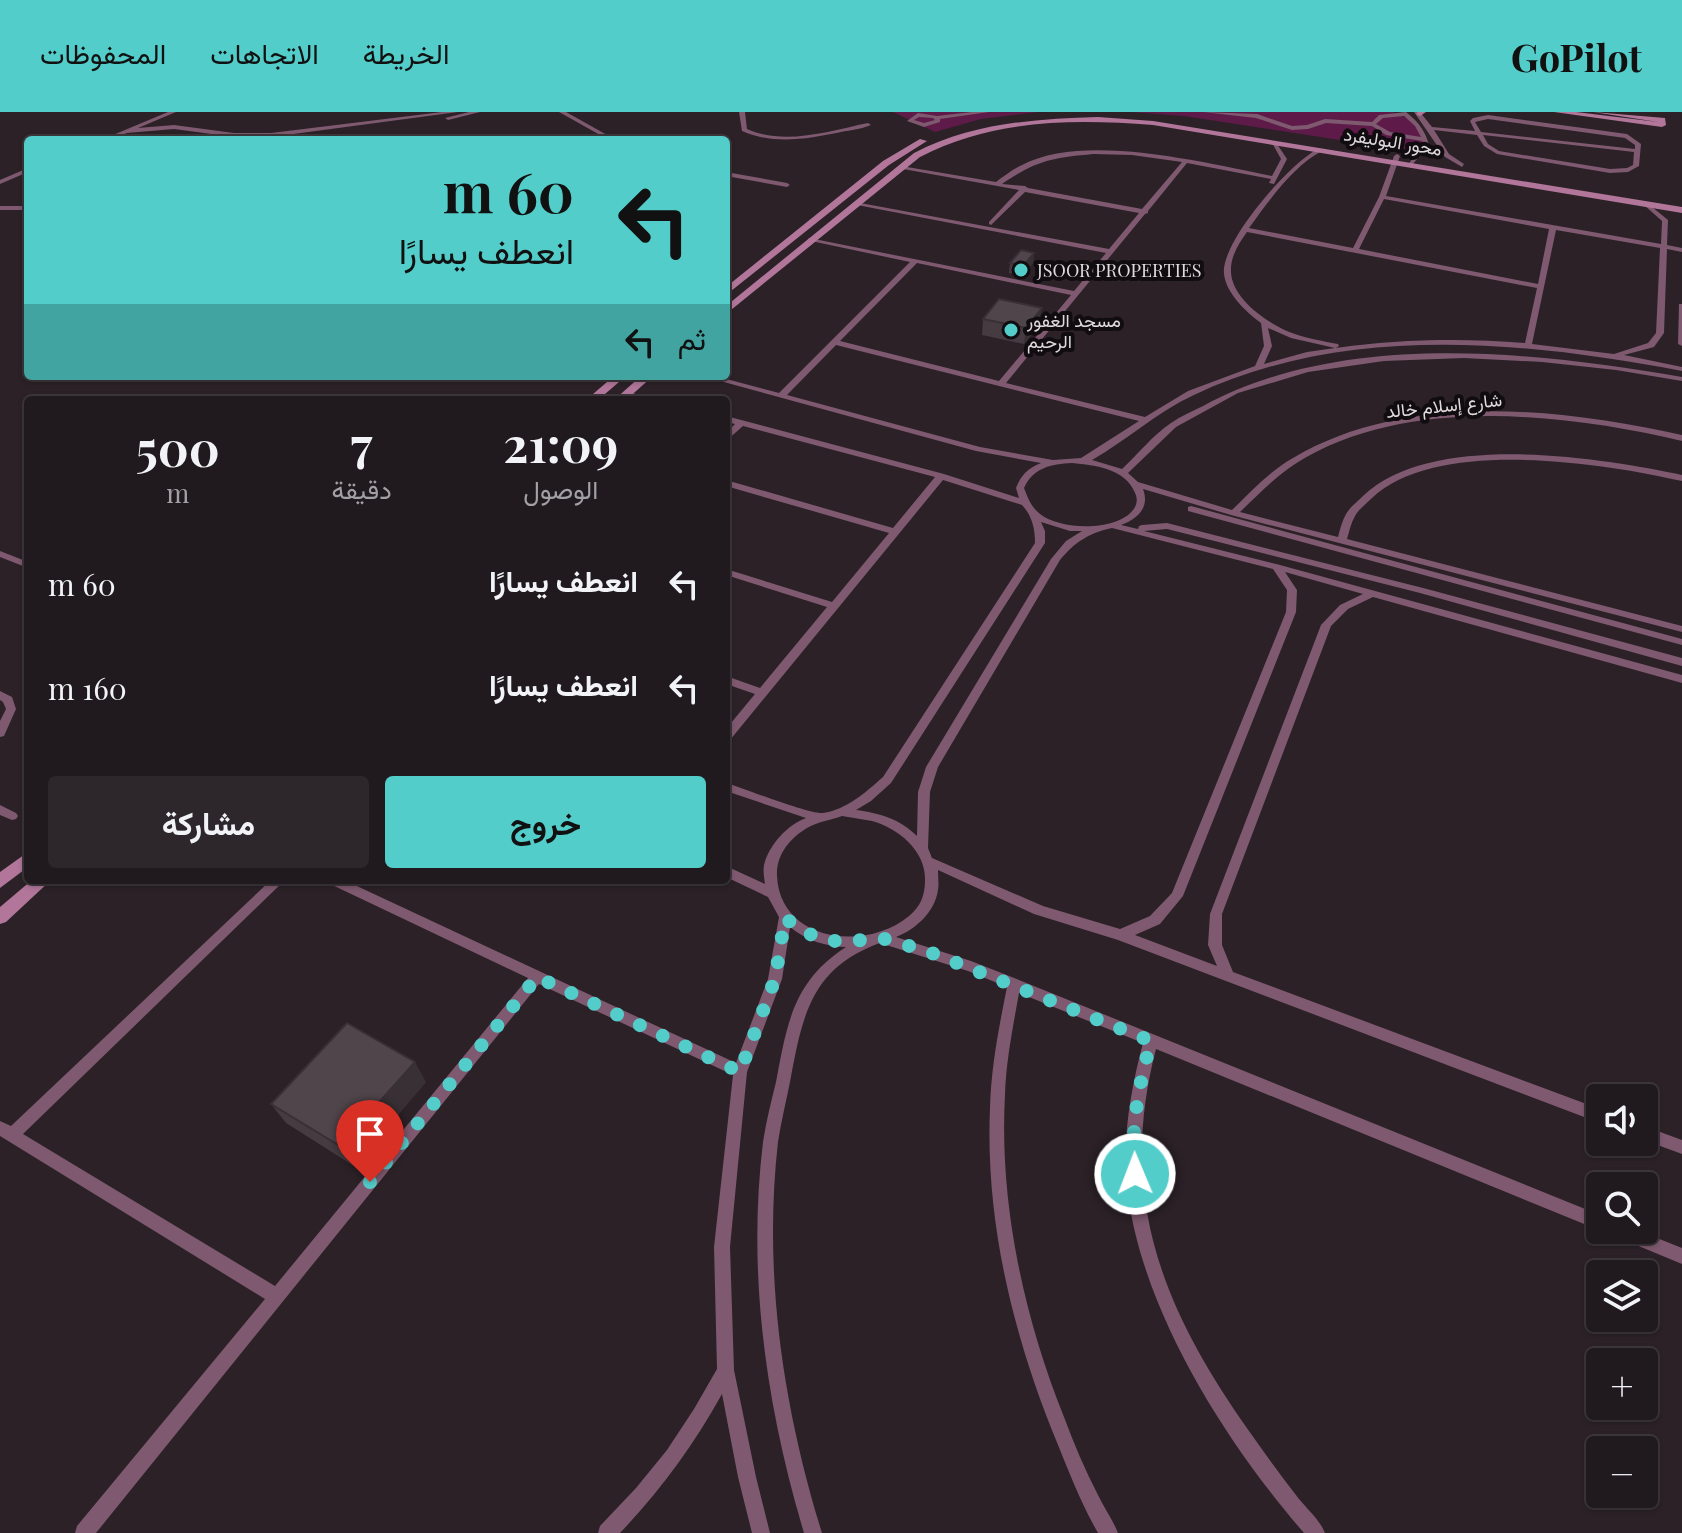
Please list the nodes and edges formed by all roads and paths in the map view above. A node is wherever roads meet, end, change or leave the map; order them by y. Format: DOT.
graph roads {
  1 [pos="173,112"];
  2 [pos="455,112"];
  3 [pos="477,112"];
  4 [pos="562,112"];
  5 [pos="742,112"];
  6 [pos="986,112"];
  7 [pos="1206,112"];
  8 [pos="1558,112"];
  9 [pos="1597,112"];
  10 [pos="1405,113"];
  11 [pos="1420,113"];
  12 [pos="1565,113"];
  13 [pos="917,114"];
  14 [pos="1246,115"];
  15 [pos="1198,117"];
  16 [pos="935,121"];
  17 [pos="1373,124"];
  18 [pos="868,125"];
  19 [pos="943,127"];
  20 [pos="1567,127"];
  21 [pos="1433,128"];
  22 [pos="151,129"];
  23 [pos="126,131"];
  24 [pos="1476,131"];
  25 [pos="114,136"];
  26 [pos="196,136"];
  27 [pos="293,136"];
  28 [pos="606,136"];
  29 [pos="1273,142"];
  30 [pos="1426,142"];
  31 [pos="1440,146"];
  32 [pos="1320,150"];
  33 [pos="1638,151"];
  34 [pos="1396,159"];
  35 [pos="1412,161"];
  36 [pos="1185,162"];
  37 [pos="1462,165"];
  38 [pos="903,167"];
  39 [pos="24,172"];
  40 [pos="730,175"];
  41 [pos="1274,178"];
  42 [pos="0,182"];
  43 [pos="999,183"];
  44 [pos="787,185"];
  45 [pos="1025,188"];
  46 [pos="1273,190"];
  47 [pos="1382,197"];
  48 [pos="859,200"];
  49 [pos="1682,202"];
  50 [pos="1646,204"];
  51 [pos="0,208"];
  52 [pos="24,208"];
  53 [pos="1682,210"];
  54 [pos="1146,212"];
  55 [pos="991,223"];
  56 [pos="1553,227"];
  57 [pos="1247,230"];
  58 [pos="811,239"];
  59 [pos="1665,247"];
  60 [pos="1114,250"];
  61 [pos="1355,250"];
  62 [pos="1682,250"];
  63 [pos="915,261"];
  64 [pos="1539,286"];
  65 [pos="730,289"];
  66 [pos="1077,294"];
  67 [pos="1682,306"];
  68 [pos="730,308"];
  69 [pos="1264,324"];
  70 [pos="835,342"];
  71 [pos="1682,344"];
  72 [pos="1528,346"];
  73 [pos="1358,348"];
  74 [pos="1613,356"];
  75 [pos="1258,367"];
  76 [pos="1682,369"];
  77 [pos="1682,379"];
  78 [pos="616,380"];
  79 [pos="643,380"];
  80 [pos="721,380"];
  81 [pos="1001,384"];
  82 [pos="596,396"];
  83 [pos="624,396"];
  84 [pos="781,396"];
  85 [pos="730,420"];
  86 [pos="1145,420"];
  87 [pos="741,423"];
  88 [pos="730,434"];
  89 [pos="1682,438"];
  90 [pos="1083,461"];
  91 [pos="1052,462"];
  92 [pos="1123,473"];
  93 [pos="941,476"];
  94 [pos="1682,478"];
  95 [pos="730,484"];
  96 [pos="1135,484"];
  97 [pos="1152,489"];
  98 [pos="1028,506"];
  99 [pos="1234,513"];
  100 [pos="1115,526"];
  101 [pos="1092,529"];
  102 [pos="1135,529"];
  103 [pos="895,532"];
  104 [pos="1342,540"];
  105 [pos="0,554"];
  106 [pos="24,563"];
  107 [pos="1277,567"];
  108 [pos="730,573"];
  109 [pos="1371,594"];
  110 [pos="834,606"];
  111 [pos="1682,629"];
  112 [pos="1682,642"];
  113 [pos="1682,662"];
  114 [pos="1682,679"];
  115 [pos="730,681"];
  116 [pos="762,693"];
  117 [pos="0,695"];
  118 [pos="730,732"];
  119 [pos="0,733"];
  120 [pos="730,788"];
  121 [pos="0,809"];
  122 [pos="842,812"];
  123 [pos="12,816"];
  124 [pos="816,817"];
  125 [pos="923,847"];
  126 [pos="24,861"];
  127 [pos="931,862"];
  128 [pos="730,873"];
  129 [pos="0,881"];
  130 [pos="38,884"];
  131 [pos="275,884"];
  132 [pos="340,884"];
  133 [pos="769,892"];
  134 [pos="0,917"];
  135 [pos="785,918"];
  136 [pos="1121,935"];
  137 [pos="874,940"];
  138 [pos="537,977"];
  139 [pos="1229,977"];
  140 [pos="1014,984"];
  141 [pos="1151,1041"];
  142 [pos="740,1072"];
  143 [pos="1586,1111"];
  144 [pos="6,1131"];
  145 [pos="1658,1138"];
  146 [pos="1682,1147"];
  147 [pos="1586,1217"];
  148 [pos="1652,1244"];
  149 [pos="1682,1256"];
  150 [pos="277,1297"];
  151 [pos="726,1370"];
  152 [pos="84,1533"];
  153 [pos="607,1533"];
  154 [pos="761,1533"];
  155 [pos="813,1533"];
  156 [pos="1109,1533"];
  157 [pos="1316,1533"];
  1 -- 23 [label="street"];
  2 -- 22 [label="street"];
  3 -- 27 [label="street"];
  4 -- 28 [label="street"];
  5 -- 18 [label="street"];
  6 -- 16 [label="street"];
  7 -- 14 [label="street"];
  8 -- 12 [label="street"];
  9 -- 12 [label="street"];
  10 -- 17 [label="street"];
  10 -- 30 [label="street"];
  11 -- 21 [label="street"];
  12 -- 20 [label="street"];
  13 -- 16 [label="street"];
  14 -- 15 [label="street"];
  14 -- 17 [label="street"];
  16 -- 19 [label="street"];
  17 -- 30 [label="street"];
  20 -- 24 [label="street"];
  20 -- 33 [label="street"];
  21 -- 24 [label="street"];
  21 -- 31 [label="street"];
  22 -- 23 [label="street"];
  22 -- 26 [label="street"];
  23 -- 25 [label="street"];
  24 -- 33 [label="street"];
  24 -- 33 [label="street"];
  29 -- 32 [label="street, محور البوليفرد"];
  29 -- 38 [label="street, محور البوليفرد"];
  29 -- 41 [label="street"];
  30 -- 31 [label="street"];
  30 -- 35 [label="street"];
  31 -- 37 [label="street"];
  32 -- 34 [label="street, محور البوليفرد"];
  32 -- 46 [label="street"];
  34 -- 35 [label="street, محور البوليفرد"];
  34 -- 47 [label="street"];
  34 -- 65 [label="street, محور البوليفرد"];
  35 -- 37 [label="street, محور البوليفرد"];
  35 -- 50 [label="street, محور البوليفرد"];
  36 -- 41 [label="street"];
  36 -- 43 [label="street"];
  36 -- 54 [label="street"];
  37 -- 49 [label="street, محور البوليفرد"];
  38 -- 43 [label="street"];
  38 -- 48 [label="street, محور البوليفرد"];
  39 -- 42 [label="street"];
  40 -- 44 [label="street"];
  41 -- 46 [label="street"];
  43 -- 45 [label="street"];
  45 -- 54 [label="street"];
  45 -- 55 [label="street"];
  46 -- 57 [label="street"];
  47 -- 56 [label="street"];
  47 -- 61 [label="street"];
  48 -- 55 [label="street"];
  48 -- 58 [label="street, محور البوليفرد"];
  48 -- 60 [label="street"];
  50 -- 53 [label="street, محور البوليفرد"];
  50 -- 59 [label="street"];
  51 -- 52 [label="street"];
  54 -- 60 [label="street"];
  55 -- 60 [label="street"];
  56 -- 59 [label="street"];
  56 -- 64 [label="street"];
  57 -- 61 [label="street"];
  57 -- 69 [label="street"];
  58 -- 63 [label="street"];
  58 -- 68 [label="street, محور البوليفرد"];
  59 -- 62 [label="street"];
  59 -- 74 [label="street"];
  60 -- 66 [label="street"];
  61 -- 64 [label="street"];
  63 -- 66 [label="street"];
  63 -- 70 [label="street"];
  64 -- 72 [label="street"];
  66 -- 81 [label="street"];
  67 -- 71 [label="street"];
  69 -- 73 [label="street"];
  69 -- 75 [label="street"];
  70 -- 81 [label="street"];
  70 -- 84 [label="street"];
  72 -- 73 [label="street"];
  72 -- 74 [label="street"];
  73 -- 75 [label="street"];
  74 -- 76 [label="street"];
  75 -- 86 [label="street"];
  77 -- 92 [label="street"];
  78 -- 82 [label="street"];
  79 -- 83 [label="street"];
  80 -- 84 [label="street"];
  81 -- 86 [label="street"];
  84 -- 91 [label="street"];
  85 -- 87 [label="street"];
  86 -- 90 [label="street"];
  87 -- 88 [label="street"];
  87 -- 93 [label="street"];
  89 -- 99 [label="street, شارع إسلام خالد"];
  90 -- 91 [label="street"];
  90 -- 92 [label="street"];
  91 -- 98 [label="street"];
  92 -- 96 [label="street"];
  93 -- 98 [label="street"];
  93 -- 103 [label="street"];
  94 -- 104 [label="street"];
  95 -- 103 [label="street"];
  96 -- 97 [label="street"];
  96 -- 100 [label="street"];
  97 -- 99 [label="street"];
  97 -- 112 [label="street"];
  98 -- 101 [label="street"];
  98 -- 122 [label="street"];
  99 -- 104 [label="street"];
  100 -- 101 [label="street"];
  100 -- 102 [label="street"];
  101 -- 125 [label="street"];
  102 -- 107 [label="street"];
  102 -- 113 [label="street"];
  103 -- 110 [label="street"];
  104 -- 111 [label="street"];
  105 -- 106 [label="street"];
  107 -- 109 [label="street"];
  107 -- 136 [label="street"];
  108 -- 110 [label="street"];
  109 -- 114 [label="street"];
  109 -- 139 [label="street"];
  110 -- 116 [label="street"];
  115 -- 116 [label="street"];
  116 -- 118 [label="street"];
  117 -- 119 [label="street"];
  120 -- 124 [label="street"];
  121 -- 123 [label="street"];
  122 -- 124 [label="street"];
  122 -- 125 [label="street"];
  124 -- 133 [label="street"];
  125 -- 127 [label="street"];
  126 -- 129 [label="street"];
  127 -- 136 [label="street"];
  127 -- 137 [label="street"];
  128 -- 133 [label="street"];
  130 -- 134 [label="street"];
  131 -- 144 [label="street"];
  132 -- 138 [label="street"];
  133 -- 135 [label="street"];
  135 -- 137 [label="street"];
  135 -- 142 [label="street"];
  136 -- 139 [label="street"];
  137 -- 140 [label="street"];
  137 -- 155 [label="street"];
  138 -- 142 [label="street"];
  138 -- 150 [label="street"];
  139 -- 143 [label="street"];
  140 -- 141 [label="street"];
  140 -- 156 [label="street"];
  141 -- 147 [label="street"];
  141 -- 157 [label="street"];
  142 -- 151 [label="street"];
  144 -- 150 [label="street"];
  145 -- 146 [label="street"];
  148 -- 149 [label="street"];
  150 -- 152 [label="street"];
  151 -- 153 [label="street"];
  151 -- 154 [label="street"];
}
